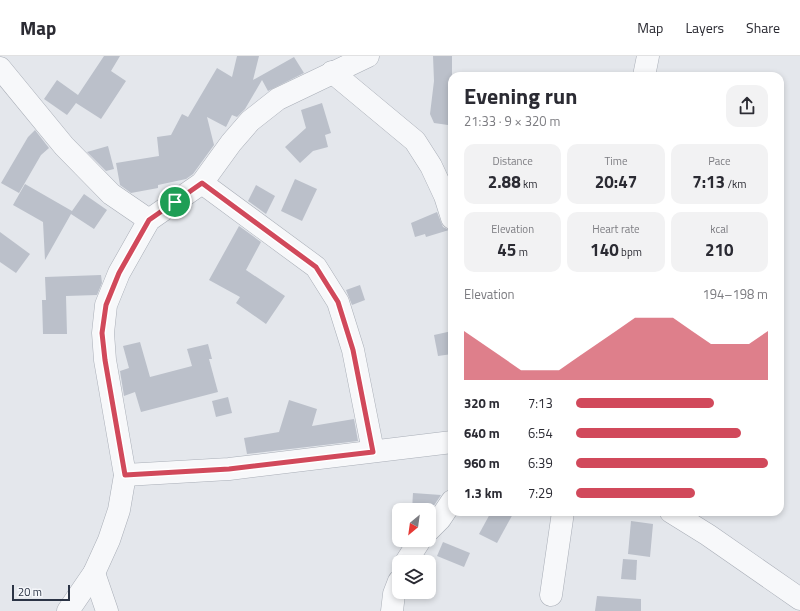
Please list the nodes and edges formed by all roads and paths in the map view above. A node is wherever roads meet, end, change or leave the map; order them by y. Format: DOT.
graph roads {
  1 [pos="368,56"];
  2 [pos="648,56"];
  3 [pos="0,68"];
  4 [pos="332,72"];
  5 [pos="645,72"];
  6 [pos="202,183"];
  7 [pos="448,203"];
  8 [pos="149,220"];
  9 [pos="448,443"];
  10 [pos="373,452"];
  11 [pos="125,475"];
  12 [pos="448,507"];
  13 [pos="562,516"];
  14 [pos="677,516"];
  15 [pos="436,523"];
  16 [pos="94,573"];
  17 [pos="551,595"];
  18 [pos="393,599"];
  19 [pos="800,599"];
  20 [pos="68,611"];
  21 [pos="107,611"];
  22 [pos="392,611"];
  1 -- 4 [label="street"];
  2 -- 5 [label="street"];
  3 -- 8 [label="street"];
  4 -- 6 [label="street"];
  4 -- 7 [label="street"];
  6 -- 8 [label="street"];
  6 -- 10 [label="street"];
  8 -- 11 [label="street"];
  9 -- 10 [label="street"];
  10 -- 11 [label="street"];
  11 -- 16 [label="street"];
  12 -- 15 [label="street"];
  13 -- 17 [label="street"];
  14 -- 19 [label="street"];
  16 -- 20 [label="street"];
  16 -- 21 [label="street"];
  18 -- 22 [label="street"];
}
